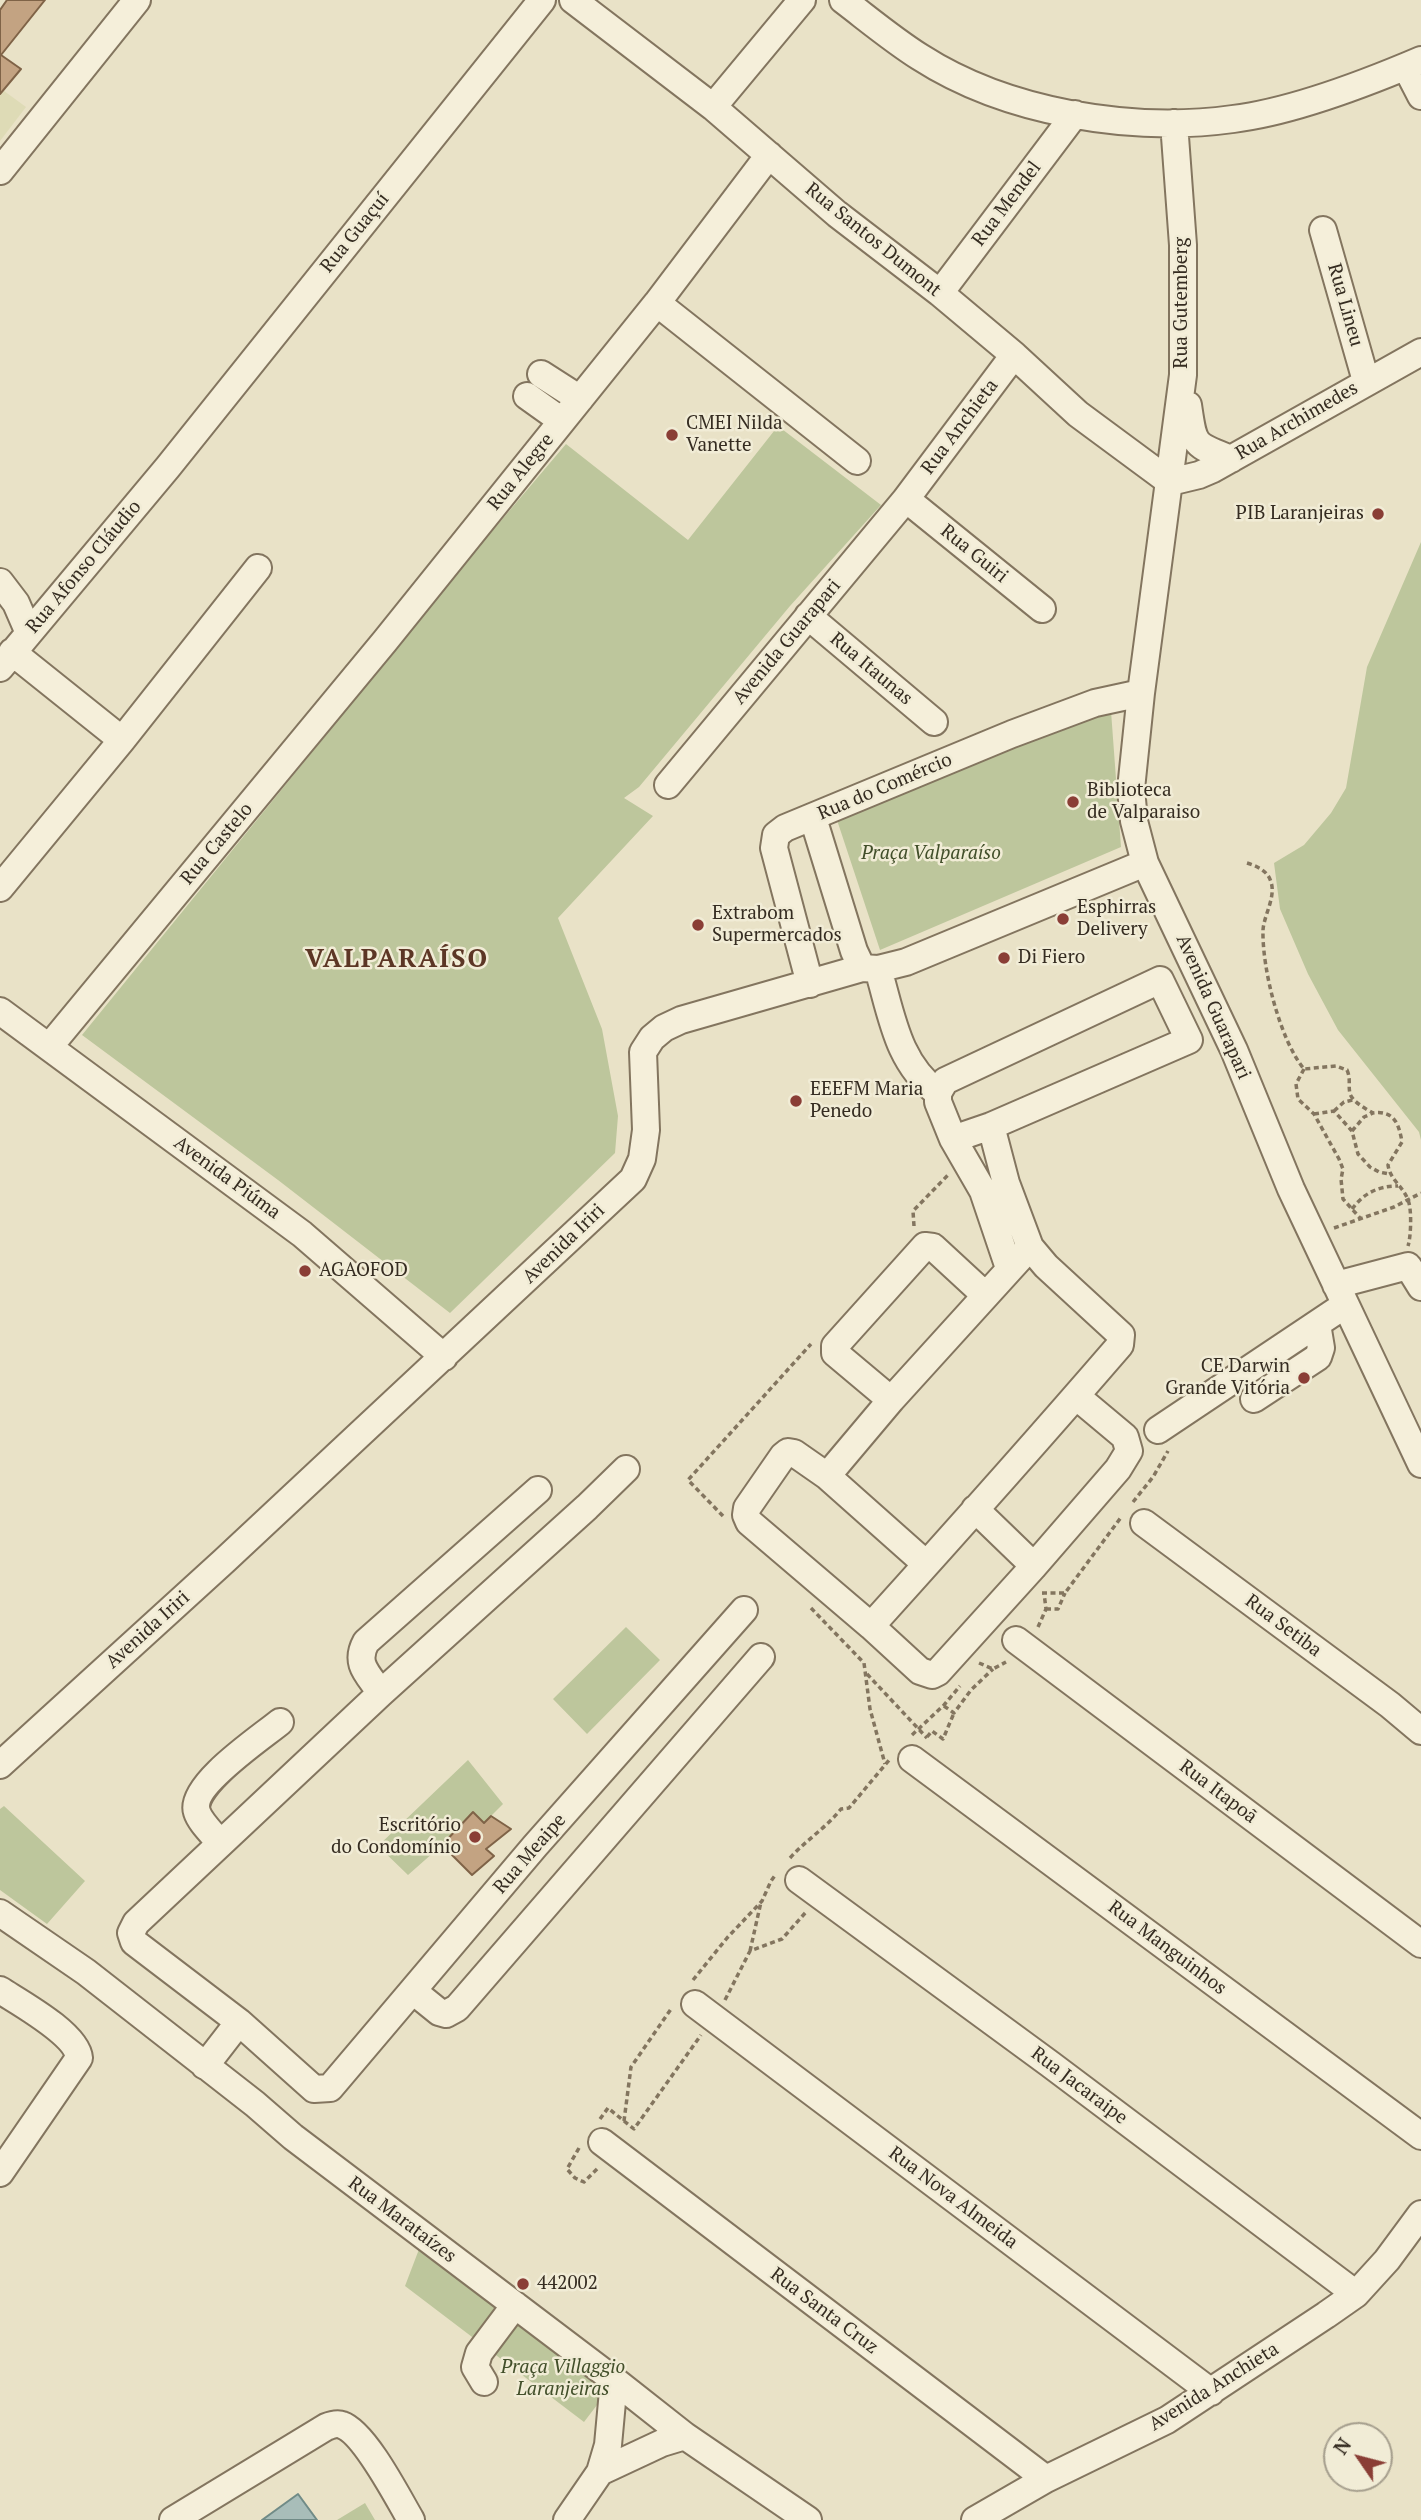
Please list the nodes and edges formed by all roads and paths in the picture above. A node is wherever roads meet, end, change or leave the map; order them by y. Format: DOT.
graph roads {
  1 [pos="137,0"];
  2 [pos="542,0"];
  3 [pos="573,0"];
  4 [pos="802,0"];
  5 [pos="843,0"];
  6 [pos="600,9"];
  7 [pos="1413,63"];
  8 [pos="1421,96"];
  9 [pos="713,107"];
  10 [pos="1075,114"];
  11 [pos="1174,123"];
  12 [pos="769,155"];
  13 [pos="0,171"];
  14 [pos="1323,230"];
  15 [pos="940,293"];
  16 [pos="657,303"];
  17 [pos="1421,352"];
  18 [pos="1014,355"];
  19 [pos="541,373"];
  20 [pos="1366,381"];
  21 [pos="1182,387"];
  22 [pos="527,396"];
  23 [pos="580,400"];
  24 [pos="562,421"];
  25 [pos="1177,422"];
  26 [pos="1137,459"];
  27 [pos="1231,459"];
  28 [pos="857,461"];
  29 [pos="168,467"];
  30 [pos="1170,482"];
  31 [pos="906,499"];
  32 [pos="258,568"];
  33 [pos="0,582"];
  34 [pos="1042,609"];
  35 [pos="808,616"];
  36 [pos="385,641"];
  37 [pos="14,651"];
  38 [pos="1141,692"];
  39 [pos="934,722"];
  40 [pos="122,740"];
  41 [pos="668,785"];
  42 [pos="813,818"];
  43 [pos="1145,863"];
  44 [pos="1247,863"];
  45 [pos="0,888"];
  46 [pos="1195,964"];
  47 [pos="870,969"];
  48 [pos="1160,980"];
  49 [pos="810,984"];
  50 [pos="0,1011"];
  51 [pos="1221,1023"];
  52 [pos="1189,1040"];
  53 [pos="49,1047"];
  54 [pos="1304,1069"];
  55 [pos="937,1093"];
  56 [pos="1353,1100"];
  57 [pos="1334,1111"];
  58 [pos="1314,1114"];
  59 [pos="1373,1114"];
  60 [pos="991,1126"];
  61 [pos="1352,1131"];
  62 [pos="953,1139"];
  63 [pos="1389,1174"];
  64 [pos="1399,1186"];
  65 [pos="1421,1193"];
  66 [pos="1408,1200"];
  67 [pos="1352,1209"];
  68 [pos="1361,1219"];
  69 [pos="1311,1232"];
  70 [pos="1030,1247"];
  71 [pos="1400,1267"];
  72 [pos="1009,1268"];
  73 [pos="1421,1287"];
  74 [pos="985,1295"];
  75 [pos="1341,1295"];
  76 [pos="1317,1324"];
  77 [pos="444,1357"];
  78 [pos="1076,1396"];
  79 [pos="1254,1399"];
  80 [pos="891,1400"];
  81 [pos="1158,1430"];
  82 [pos="1421,1464"];
  83 [pos="626,1468"];
  84 [pos="827,1476"];
  85 [pos="538,1490"];
  86 [pos="975,1509"];
  87 [pos="1144,1522"];
  88 [pos="926,1564"];
  89 [pos="1034,1566"];
  90 [pos="1036,1592"];
  91 [pos="1065,1593"];
  92 [pos="1046,1609"];
  93 [pos="744,1610"];
  94 [pos="871,1626"];
  95 [pos="1016,1640"];
  96 [pos="761,1657"];
  97 [pos="993,1669"];
  98 [pos="865,1672"];
  99 [pos="961,1684"];
  100 [pos="381,1693"];
  101 [pos="944,1705"];
  102 [pos="954,1713"];
  103 [pos="280,1722"];
  104 [pos="918,1728"];
  105 [pos="1421,1731"];
  106 [pos="904,1751"];
  107 [pos="0,1765"];
  108 [pos="220,1843"];
  109 [pos="796,1877"];
  110 [pos="762,1901"];
  111 [pos="0,1913"];
  112 [pos="1421,1944"];
  113 [pos="750,1951"];
  114 [pos="0,1990"];
  115 [pos="413,1991"];
  116 [pos="694,2001"];
  117 [pos="239,2022"];
  118 [pos="205,2066"];
  119 [pos="624,2121"];
  120 [pos="1421,2136"];
  121 [pos="598,2140"];
  122 [pos="0,2174"];
  123 [pos="1421,2214"];
  124 [pos="1356,2294"];
  125 [pos="515,2305"];
  126 [pos="614,2380"];
  127 [pos="484,2382"];
  128 [pos="1211,2392"];
  129 [pos="685,2436"];
  130 [pos="600,2472"];
  131 [pos="1046,2479"];
  132 [pos="173,2520"];
  133 [pos="411,2520"];
  134 [pos="567,2520"];
  135 [pos="808,2520"];
  136 [pos="975,2520"];
  1 -- 13 [label="street"];
  2 -- 29 [label="street, Rua Guaçuí"];
  3 -- 6 [label="street, Rua Santos Dumont"];
  4 -- 9 [label="street"];
  5 -- 10 [label="street"];
  6 -- 9 [label="street, Rua Santos Dumont"];
  7 -- 8 [label="street"];
  7 -- 11 [label="street"];
  9 -- 12 [label="street, Rua Santos Dumont"];
  10 -- 11 [label="street"];
  10 -- 15 [label="street, Rua Mendel"];
  11 -- 21 [label="street, Rua Gutemberg"];
  12 -- 15 [label="street, Rua Santos Dumont"];
  12 -- 16 [label="street, Rua Alegre"];
  14 -- 20 [label="street, Rua Lineu"];
  15 -- 18 [label="street, Rua Santos Dumont"];
  16 -- 23 [label="street, Rua Alegre"];
  16 -- 28 [label="street"];
  17 -- 20 [label="street, Rua Archimedes"];
  18 -- 26 [label="street, Rua Santos Dumont"];
  18 -- 31 [label="street, Rua Anchieta"];
  19 -- 23 [label="street"];
  20 -- 27 [label="street, Rua Archimedes"];
  21 -- 25 [label="street, Rua Gutemberg"];
  21 -- 27 [label="street"];
  22 -- 24 [label="street"];
  23 -- 24 [label="street, Rua Alegre"];
  24 -- 36 [label="street, Rua Alegre"];
  25 -- 26 [label="street"];
  25 -- 30 [label="street, Rua Gutemberg"];
  26 -- 30 [label="street, Rua Santos Dumont"];
  27 -- 30 [label="street, Rua Archimedes"];
  29 -- 37 [label="street, Rua Afonso Cláudio"];
  30 -- 38 [label="street, Avenida Guarapari"];
  31 -- 34 [label="street, Rua Guiri"];
  31 -- 35 [label="street, Avenida Guarapari"];
  32 -- 40 [label="street"];
  33 -- 37 [label="street"];
  35 -- 39 [label="street, Rua Itaunas"];
  35 -- 41 [label="street, Avenida Guarapari"];
  36 -- 53 [label="street, Rua Castelo"];
  37 -- 40 [label="street"];
  38 -- 42 [label="street, Rua do Comércio"];
  38 -- 43 [label="street, Avenida Guarapari"];
  40 -- 45 [label="street"];
  42 -- 47 [label="street"];
  42 -- 49 [label="street, Rua do Comércio"];
  43 -- 46 [label="street, Avenida Guarapari"];
  43 -- 47 [label="street, Avenida Iriri"];
  44 -- 54 [label="path"];
  46 -- 48 [label="street"];
  46 -- 51 [label="street, Avenida Guarapari"];
  47 -- 49 [label="street, Avenida Iriri"];
  47 -- 55 [label="street"];
  48 -- 52 [label="street"];
  48 -- 55 [label="street"];
  49 -- 77 [label="street, Avenida Iriri"];
  50 -- 53 [label="street, Avenida Piúma"];
  51 -- 52 [label="street"];
  51 -- 69 [label="street, Avenida Guarapari"];
  52 -- 60 [label="street"];
  53 -- 77 [label="street, Avenida Piúma"];
  54 -- 56 [label="path"];
  54 -- 58 [label="path"];
  55 -- 62 [label="street"];
  56 -- 57 [label="path"];
  56 -- 59 [label="path"];
  57 -- 58 [label="path"];
  57 -- 61 [label="path"];
  58 -- 67 [label="path"];
  59 -- 61 [label="path"];
  59 -- 63 [label="path"];
  60 -- 62 [label="street"];
  60 -- 70 [label="street"];
  61 -- 63 [label="path"];
  62 -- 72 [label="street"];
  63 -- 64 [label="path"];
  64 -- 66 [label="path"];
  64 -- 67 [label="path"];
  65 -- 66 [label="path"];
  66 -- 68 [label="path"];
  66 -- 71 [label="path"];
  67 -- 68 [label="path"];
  68 -- 69 [label="path"];
  69 -- 75 [label="street, Avenida Guarapari"];
  70 -- 72 [label="street"];
  70 -- 78 [label="street"];
  71 -- 73 [label="street"];
  71 -- 75 [label="street"];
  72 -- 74 [label="street"];
  74 -- 80 [label="street"];
  74 -- 80 [label="street"];
  75 -- 76 [label="street"];
  75 -- 82 [label="street, Avenida Guarapari"];
  76 -- 79 [label="street"];
  76 -- 81 [label="street"];
  77 -- 107 [label="street, Avenida Iriri"];
  78 -- 86 [label="street"];
  78 -- 89 [label="street"];
  80 -- 84 [label="street"];
  81 -- 91 [label="path"];
  83 -- 100 [label="street"];
  84 -- 88 [label="street"];
  84 -- 94 [label="street"];
  85 -- 100 [label="street"];
  86 -- 88 [label="street"];
  86 -- 89 [label="street"];
  87 -- 105 [label="street, Rua Setiba"];
  88 -- 94 [label="street"];
  89 -- 94 [label="street"];
  90 -- 91 [label="path"];
  91 -- 92 [label="path"];
  93 -- 115 [label="street, Rua Meaipe"];
  95 -- 112 [label="street, Rua Itapoã"];
  96 -- 115 [label="street"];
  97 -- 102 [label="path"];
  98 -- 104 [label="path"];
  99 -- 101 [label="path"];
  100 -- 108 [label="street"];
  101 -- 102 [label="path"];
  101 -- 104 [label="path"];
  102 -- 104 [label="path"];
  103 -- 108 [label="street"];
  104 -- 106 [label="path"];
  106 -- 109 [label="path"];
  106 -- 120 [label="street, Rua Manguinhos"];
  108 -- 117 [label="street"];
  109 -- 110 [label="path"];
  109 -- 113 [label="path"];
  109 -- 124 [label="street, Rua Jacaraipe"];
  110 -- 113 [label="path"];
  110 -- 116 [label="path"];
  111 -- 118 [label="street, Rua Marataízes"];
  113 -- 116 [label="path"];
  114 -- 122 [label="street"];
  115 -- 117 [label="street, Rua Meaipe"];
  116 -- 119 [label="path"];
  116 -- 119 [label="path"];
  116 -- 128 [label="street, Rua Nova Almeida"];
  117 -- 118 [label="street"];
  118 -- 125 [label="street, Rua Marataízes"];
  119 -- 121 [label="path"];
  121 -- 121 [label="path"];
  121 -- 131 [label="street, Rua Santa Cruz"];
  123 -- 124 [label="street, Avenida Anchieta"];
  124 -- 128 [label="street, Avenida Anchieta"];
  125 -- 126 [label="street, Rua Marataízes"];
  125 -- 127 [label="street"];
  126 -- 129 [label="street, Rua Marataízes"];
  126 -- 130 [label="street"];
  128 -- 131 [label="street, Avenida Anchieta"];
  129 -- 130 [label="street"];
  129 -- 135 [label="street, Rua Marataízes"];
  130 -- 134 [label="street"];
  131 -- 136 [label="street, Avenida Anchieta"];
  132 -- 133 [label="street"];
}
